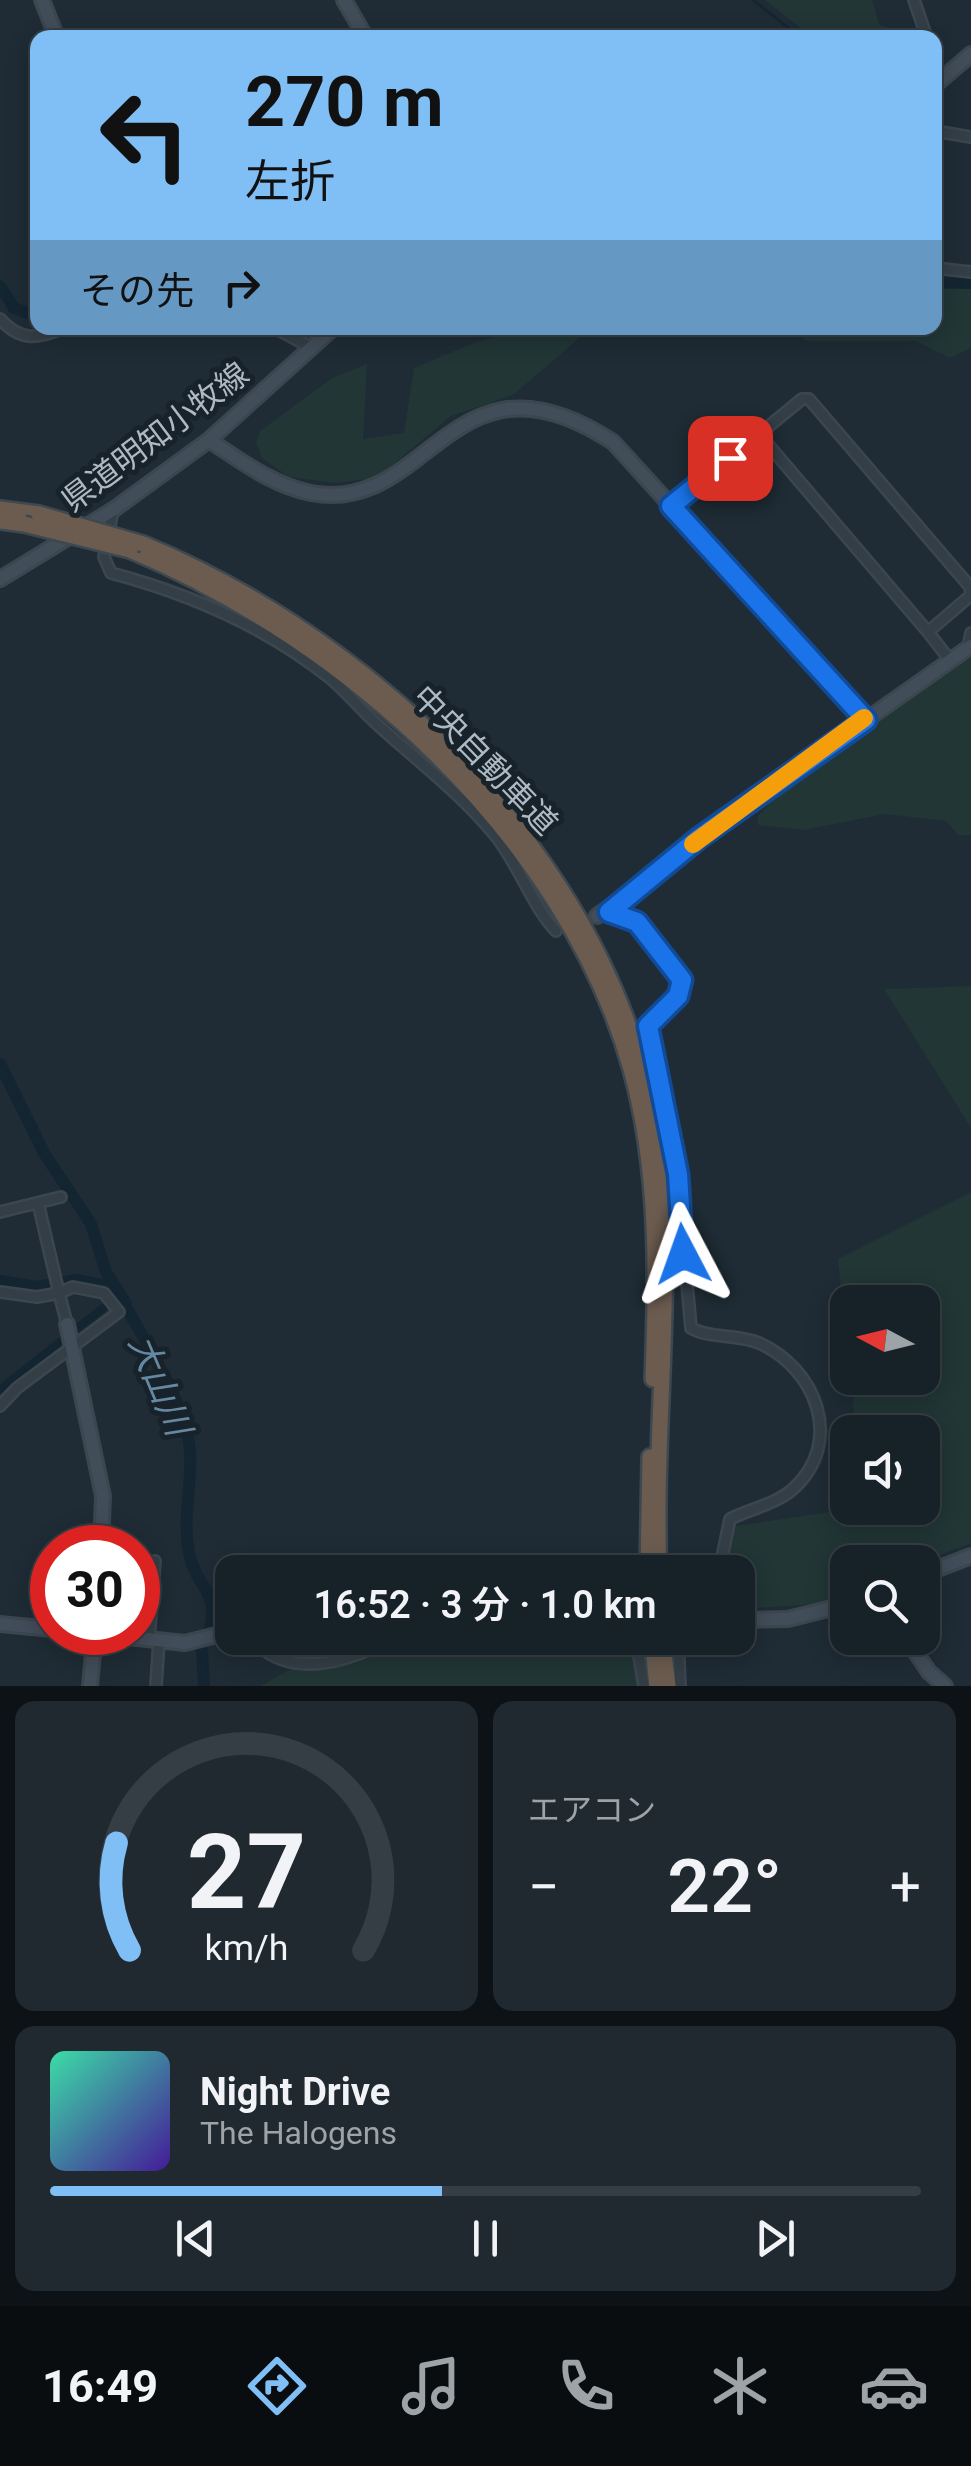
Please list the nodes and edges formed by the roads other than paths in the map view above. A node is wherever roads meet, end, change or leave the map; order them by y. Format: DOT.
graph roads {
  1 [pos="42,0"];
  2 [pos="344,0"];
  3 [pos="914,0"];
  4 [pos="54,30"];
  5 [pos="361,30"];
  6 [pos="924,30"];
  7 [pos="971,54"];
  8 [pos="942,79"];
  9 [pos="942,132"];
  10 [pos="971,137"];
  11 [pos="942,269"];
  12 [pos="971,272"];
  13 [pos="0,319"];
  14 [pos="44,335"];
  15 [pos="288,335"];
  16 [pos="326,335"];
  17 [pos="312,348"];
  18 [pos="759,434"];
  19 [pos="209,440"];
  20 [pos="671,506"];
  21 [pos="0,510"];
  22 [pos="114,510"];
  23 [pos="0,522"];
  24 [pos="136,547"];
  25 [pos="0,579"];
  26 [pos="928,632"];
  27 [pos="971,633"];
  28 [pos="969,647"];
  29 [pos="949,658"];
  30 [pos="866,720"];
  31 [pos="603,914"];
  32 [pos="560,930"];
  33 [pos="61,1198"];
  34 [pos="38,1204"];
  35 [pos="0,1212"];
  36 [pos="58,1287"];
  37 [pos="0,1292"];
  38 [pos="67,1324"];
  39 [pos="72,1348"];
  40 [pos="0,1406"];
  41 [pos="102,1525"];
  42 [pos="648,1555"];
  43 [pos="659,1555"];
  44 [pos="723,1555"];
  45 [pos="971,1556"];
  46 [pos="940,1568"];
  47 [pos="830,1608"];
  48 [pos="755,1620"];
  49 [pos="0,1624"];
  50 [pos="30,1627"];
  51 [pos="215,1637"];
  52 [pos="160,1640"];
  53 [pos="90,1655"];
  54 [pos="155,1655"];
  55 [pos="273,1655"];
  56 [pos="350,1655"];
  57 [pos="639,1655"];
  58 [pos="654,1655"];
  59 [pos="664,1655"];
  60 [pos="679,1655"];
  61 [pos="919,1655"];
  62 [pos="940,1684"];
  63 [pos="90,1686"];
  64 [pos="156,1686"];
  65 [pos="644,1686"];
  66 [pos="657,1686"];
  67 [pos="668,1686"];
  68 [pos="680,1686"];
  1 -- 4 [label="street"];
  2 -- 5 [label="street"];
  3 -- 6 [label="street"];
  7 -- 8 [label="street"];
  9 -- 10 [label="street"];
  11 -- 12 [label="street"];
  13 -- 14 [label="street"];
  15 -- 17 [label="street"];
  16 -- 17 [label="street, 県道明知小牧線"];
  17 -- 19 [label="street, 県道明知小牧線"];
  18 -- 20 [label="street"];
  18 -- 26 [label="street"];
  18 -- 26 [label="street"];
  19 -- 20 [label="street"];
  19 -- 22 [label="street, 県道明知小牧線"];
  20 -- 30 [label="street"];
  21 -- 24 [label="highway, 中央自動車道, bridge"];
  22 -- 25 [label="street, 県道明知小牧線"];
  22 -- 32 [label="street"];
  23 -- 24 [label="highway, 中央自動車道, bridge"];
  24 -- 42 [label="highway, 中央自動車道"];
  24 -- 43 [label="highway, 中央自動車道"];
  26 -- 29 [label="street"];
  27 -- 28 [label="street"];
  28 -- 29 [label="street"];
  29 -- 30 [label="street"];
  30 -- 31 [label="street"];
  31 -- 44 [label="street"];
  33 -- 34 [label="street"];
  34 -- 35 [label="street"];
  34 -- 36 [label="street"];
  36 -- 37 [label="street"];
  36 -- 38 [label="street"];
  36 -- 39 [label="street"];
  38 -- 39 [label="street"];
  39 -- 40 [label="street"];
  39 -- 41 [label="street"];
  45 -- 46 [label="street"];
  47 -- 48 [label="street"];
  49 -- 50 [label="street"];
  51 -- 52 [label="street"];
  53 -- 63 [label="street"];
  54 -- 64 [label="street"];
  55 -- 56 [label="street"];
  57 -- 65 [label="street"];
  58 -- 66 [label="highway"];
  59 -- 67 [label="highway"];
  60 -- 68 [label="street"];
  61 -- 62 [label="street"];
}
